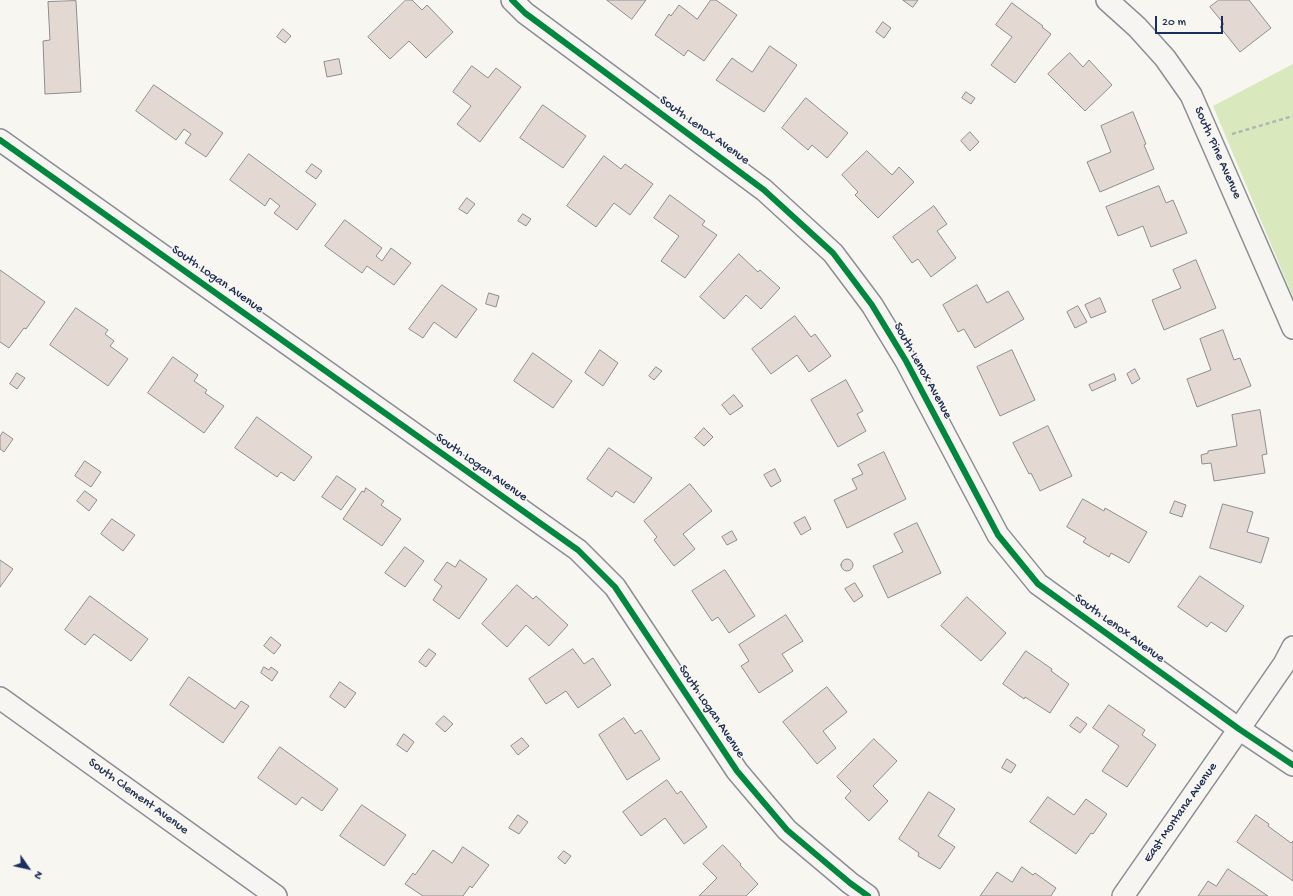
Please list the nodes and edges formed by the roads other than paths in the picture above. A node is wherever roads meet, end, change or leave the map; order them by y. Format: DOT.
graph roads {
  1 [pos="512,0"];
  2 [pos="1107,0"];
  3 [pos="0,140"];
  4 [pos="1293,328"];
  5 [pos="1293,647"];
  6 [pos="0,698"];
  7 [pos="1240,729"];
  8 [pos="1293,765"];
  9 [pos="276,896"];
  10 [pos="868,896"];
  11 [pos="1122,896"];
  1 -- 7 [label="street, South Lenox Avenue"];
  2 -- 4 [label="street, South Pine Avenue"];
  3 -- 10 [label="street, South Logan Avenue"];
  5 -- 7 [label="street"];
  6 -- 9 [label="street, South Clement Avenue"];
  7 -- 8 [label="street, South Lenox Avenue"];
  7 -- 11 [label="street, East Montana Avenue"];
}
